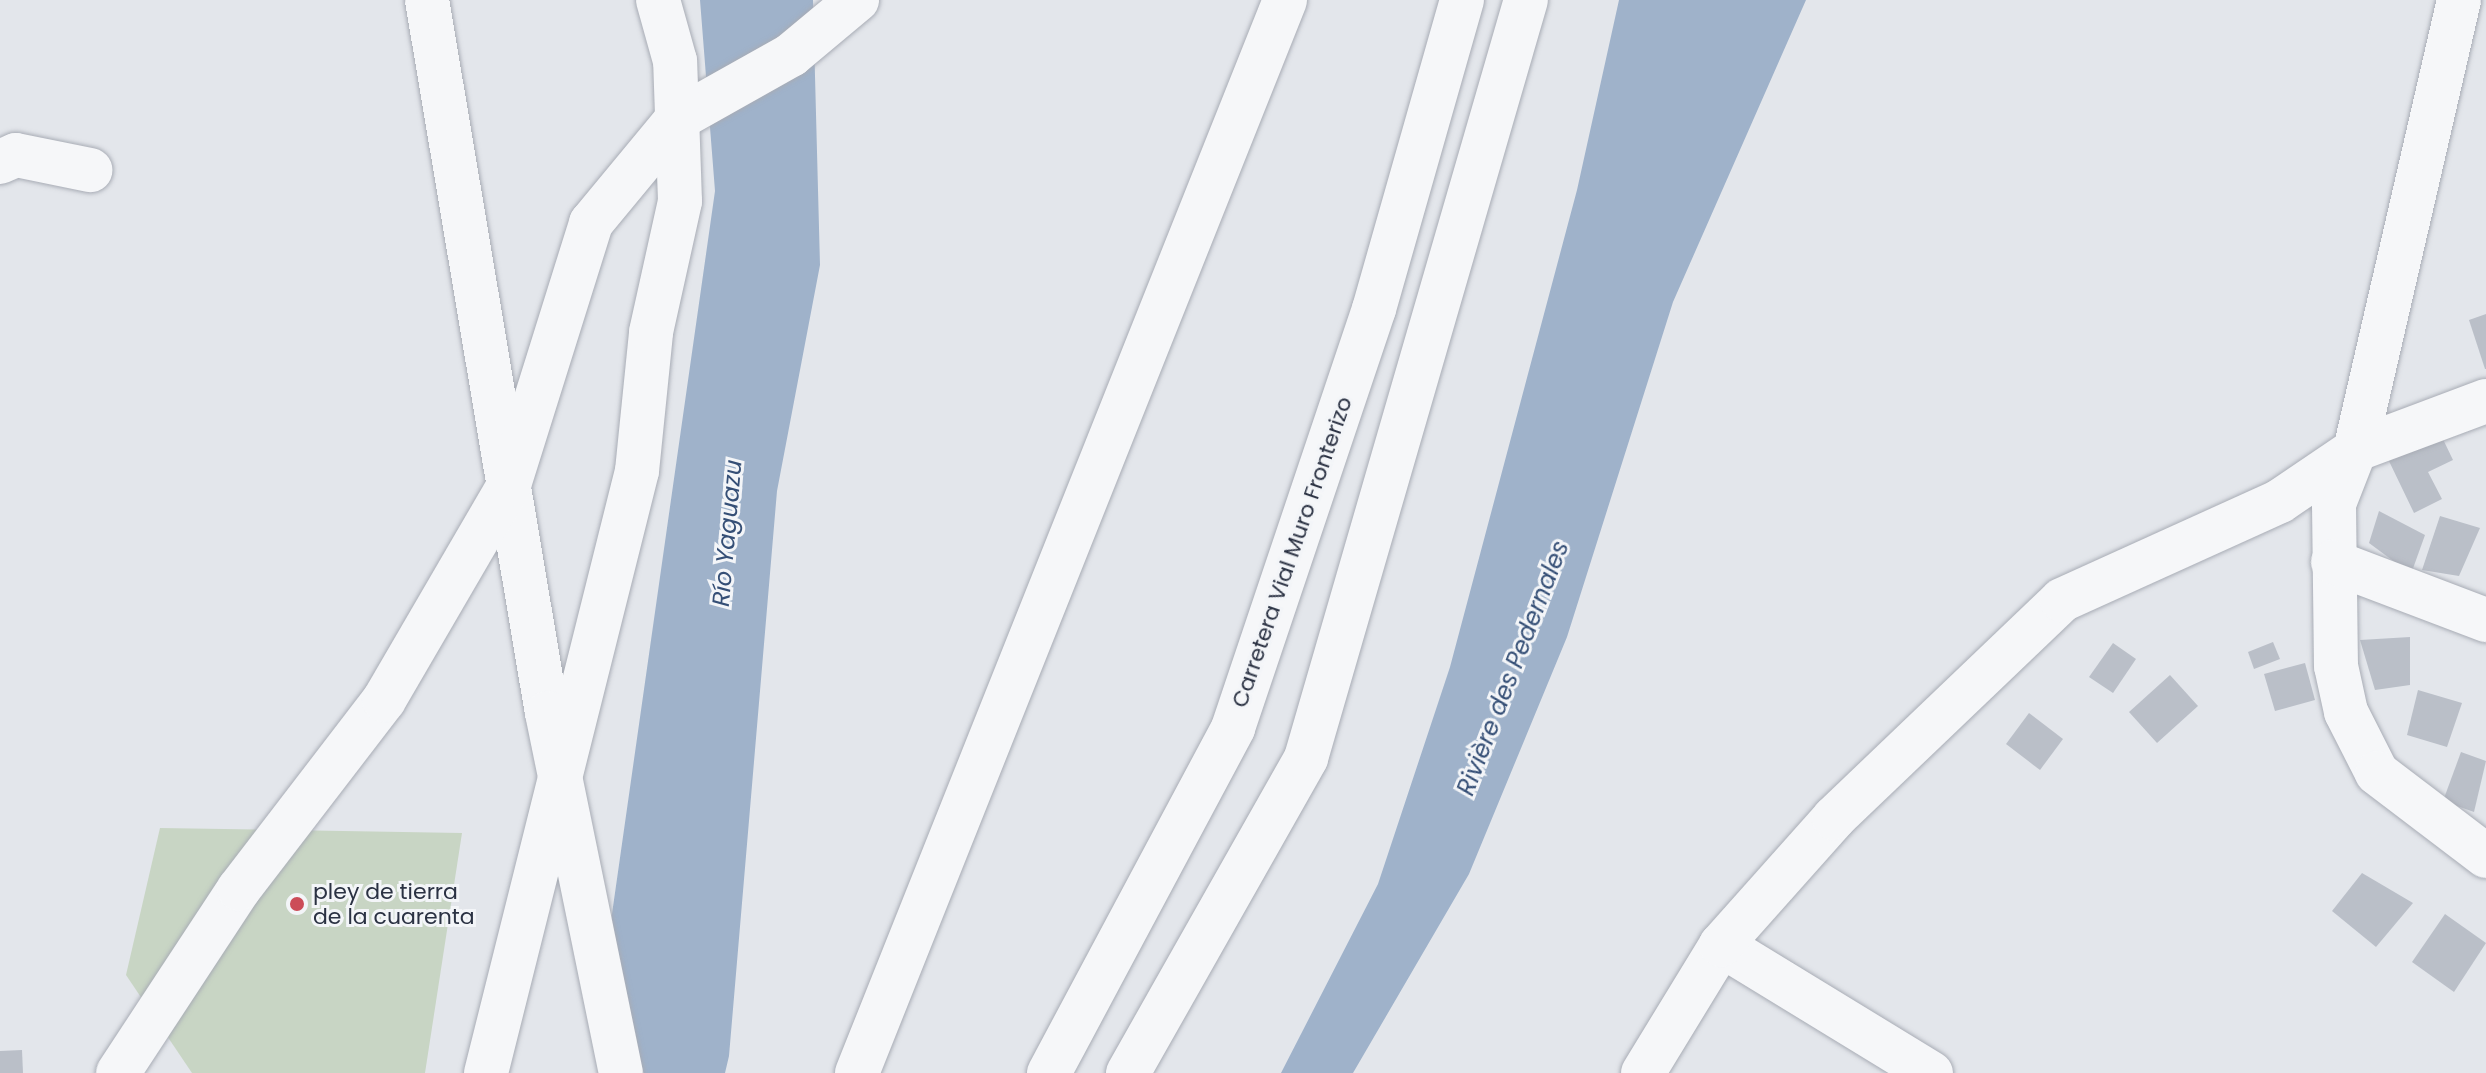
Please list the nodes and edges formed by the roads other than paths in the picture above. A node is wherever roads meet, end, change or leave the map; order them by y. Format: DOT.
graph roads {
  1 [pos="427,0"];
  2 [pos="658,0"];
  3 [pos="857,0"];
  4 [pos="1285,0"];
  5 [pos="1462,0"];
  6 [pos="1526,0"];
  7 [pos="2459,0"];
  8 [pos="677,119"];
  9 [pos="0,162"];
  10 [pos="90,170"];
  11 [pos="2486,401"];
  12 [pos="2355,450"];
  13 [pos="509,485"];
  14 [pos="2333,562"];
  15 [pos="2486,620"];
  16 [pos="2486,856"];
  17 [pos="1721,945"];
  18 [pos="118,1073"];
  19 [pos="486,1073"];
  20 [pos="621,1073"];
  21 [pos="857,1073"];
  22 [pos="1049,1073"];
  23 [pos="1128,1073"];
  24 [pos="1643,1073"];
  25 [pos="1931,1073"];
  1 -- 13 [label="street"];
  2 -- 8 [label="street"];
  3 -- 8 [label="street"];
  4 -- 21 [label="street"];
  5 -- 22 [label="street, Carretera Vial Muro Fronterizo"];
  6 -- 23 [label="street"];
  7 -- 12 [label="street"];
  8 -- 13 [label="street"];
  8 -- 19 [label="street"];
  9 -- 10 [label="street"];
  11 -- 12 [label="street"];
  12 -- 14 [label="street"];
  12 -- 17 [label="street"];
  13 -- 18 [label="street"];
  13 -- 20 [label="street"];
  14 -- 15 [label="street"];
  14 -- 16 [label="street"];
  17 -- 24 [label="street"];
  17 -- 25 [label="street"];
}
